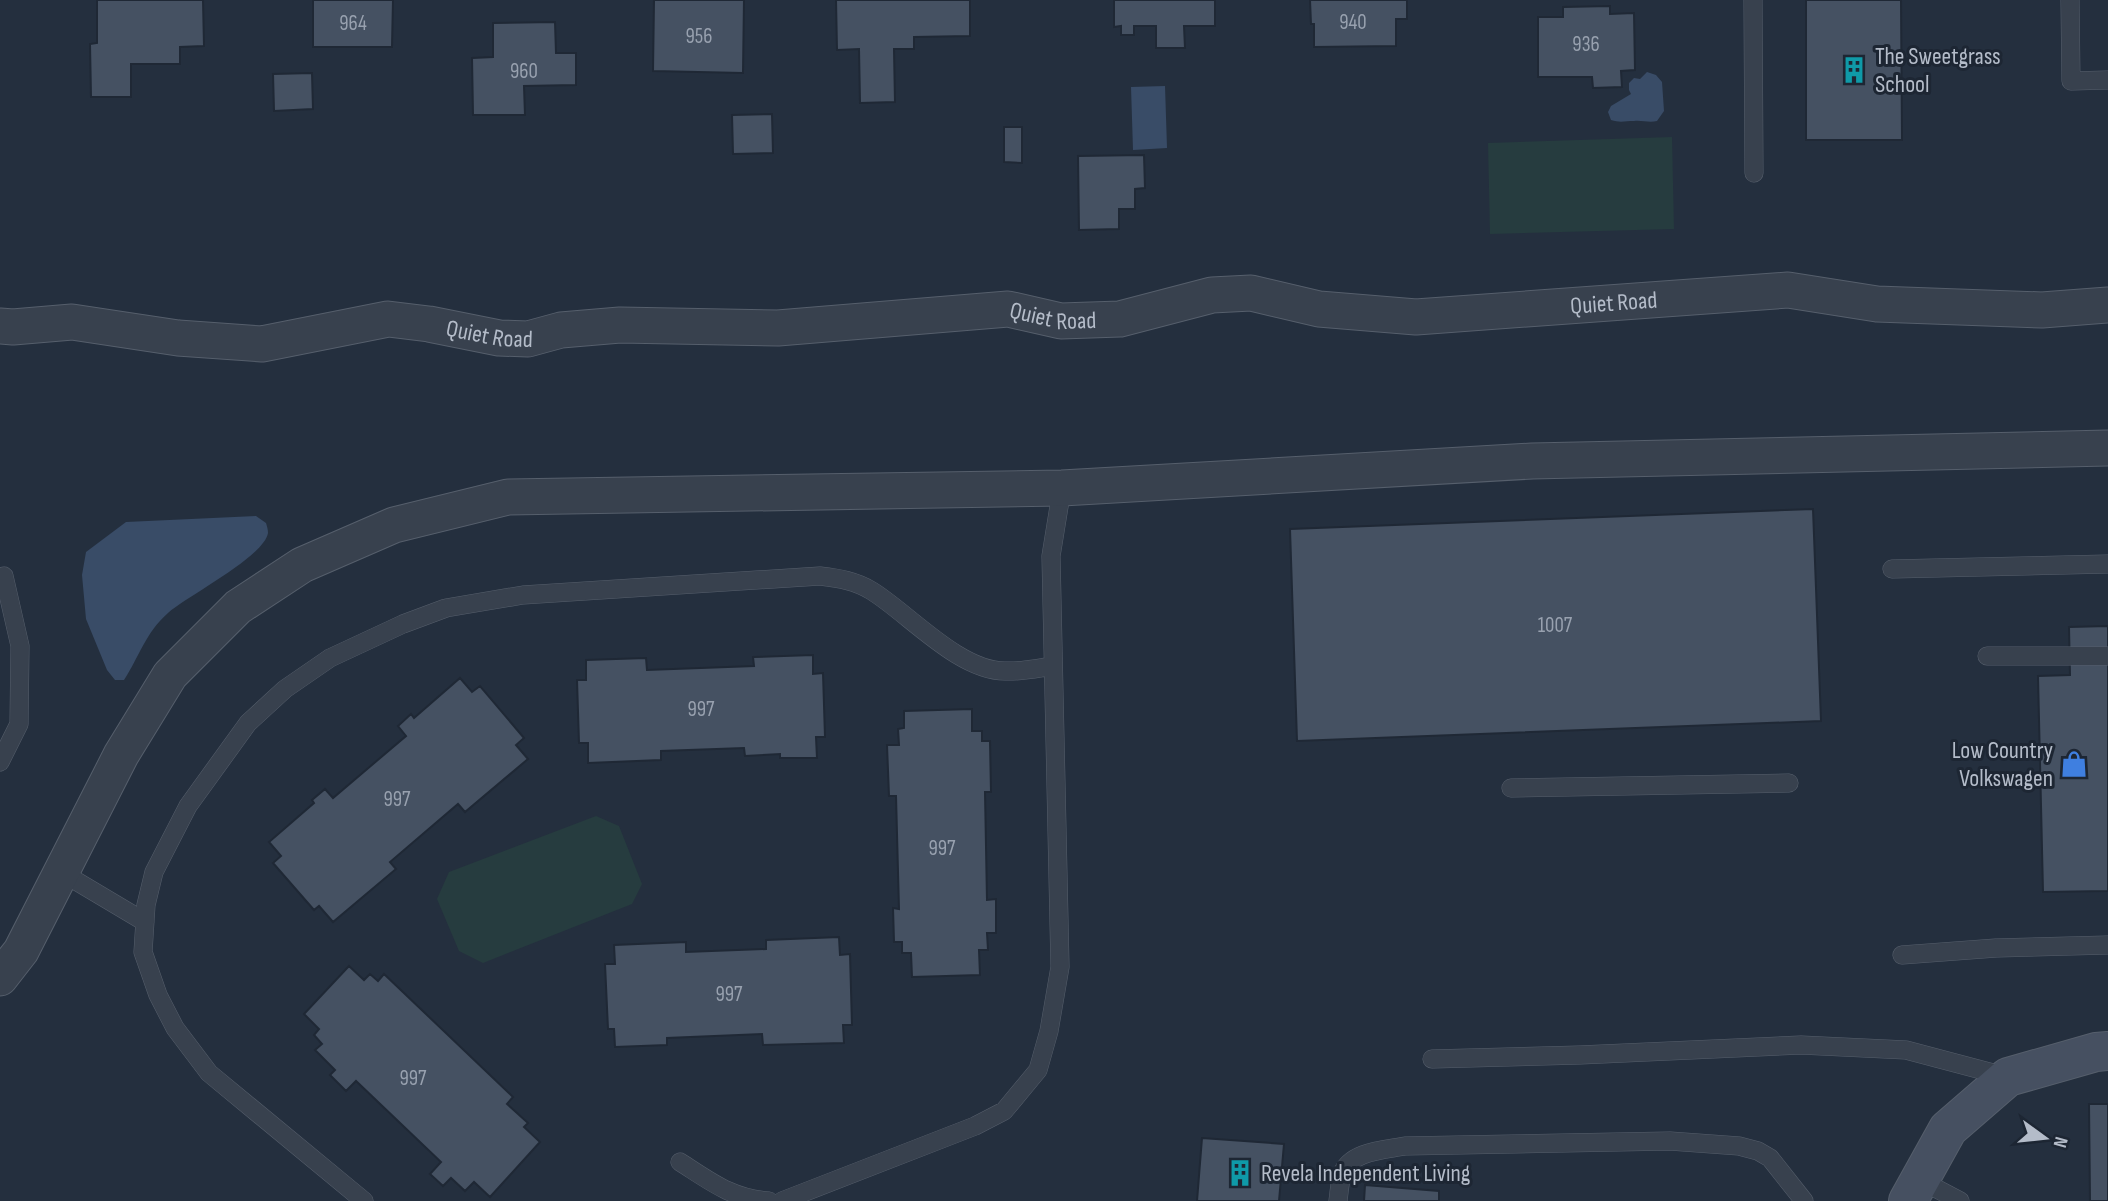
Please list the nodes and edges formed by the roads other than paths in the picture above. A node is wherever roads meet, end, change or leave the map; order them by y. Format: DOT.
graph roads {
  1 [pos="1753,0"];
  2 [pos="2070,0"];
  3 [pos="2108,80"];
  4 [pos="1754,173"];
  5 [pos="2108,305"];
  6 [pos="0,326"];
  7 [pos="2108,448"];
  8 [pos="1062,488"];
  9 [pos="2108,564"];
  10 [pos="1892,569"];
  11 [pos="4,576"];
  12 [pos="1987,656"];
  13 [pos="2108,656"];
  14 [pos="1054,666"];
  15 [pos="0,762"];
  16 [pos="1789,783"];
  17 [pos="1511,788"];
  18 [pos="61,872"];
  19 [pos="145,922"];
  20 [pos="2108,945"];
  21 [pos="1902,955"];
  22 [pos="0,978"];
  23 [pos="2108,1051"];
  24 [pos="1432,1059"];
  25 [pos="2008,1077"];
  26 [pos="680,1162"];
  27 [pos="1914,1190"];
  28 [pos="363,1201"];
  29 [pos="769,1201"];
  30 [pos="782,1201"];
  31 [pos="1338,1201"];
  32 [pos="1804,1201"];
  33 [pos="1960,1201"];
  1 -- 4 [label="lane"];
  2 -- 3 [label="lane"];
  5 -- 6 [label="street, Quiet Road"];
  7 -- 8 [label="street"];
  8 -- 14 [label="lane"];
  8 -- 18 [label="street"];
  9 -- 10 [label="lane"];
  11 -- 15 [label="lane"];
  12 -- 13 [label="lane"];
  14 -- 19 [label="lane"];
  14 -- 30 [label="lane"];
  16 -- 17 [label="lane"];
  18 -- 19 [label="lane"];
  18 -- 22 [label="street"];
  19 -- 28 [label="lane"];
  20 -- 21 [label="lane"];
  23 -- 25 [label="street"];
  24 -- 25 [label="lane"];
  25 -- 27 [label="street"];
  26 -- 29 [label="lane"];
  27 -- 33 [label="lane"];
  31 -- 32 [label="lane"];
}
